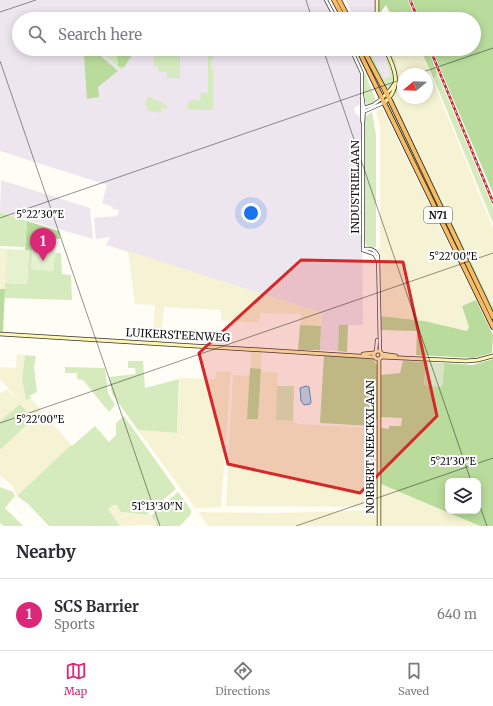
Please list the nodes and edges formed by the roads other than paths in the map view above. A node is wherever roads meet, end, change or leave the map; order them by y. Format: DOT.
graph roads {
  1 [pos="326,0"];
  2 [pos="334,0"];
  3 [pos="339,0"];
  4 [pos="377,0"];
  5 [pos="332,12"];
  6 [pos="340,12"];
  7 [pos="345,12"];
  8 [pos="377,12"];
  9 [pos="354,56"];
  10 [pos="361,56"];
  11 [pos="367,56"];
  12 [pos="388,56"];
  13 [pos="396,79"];
  14 [pos="386,94"];
  15 [pos="389,98"];
  16 [pos="382,101"];
  17 [pos="363,110"];
  18 [pos="378,261"];
  19 [pos="493,316"];
  20 [pos="493,327"];
  21 [pos="0,334"];
  22 [pos="378,355"];
  23 [pos="493,356"];
  24 [pos="379,526"];
  1 -- 5 [label="street"];
  2 -- 6 [label="highway"];
  3 -- 7 [label="highway"];
  4 -- 8 [label="main road"];
  9 -- 17 [label="street, INDUSTRIELAAN"];
  10 -- 16 [label="highway, N71"];
  11 -- 14 [label="highway, N71"];
  12 -- 13 [label="main road"];
  13 -- 14 [label="main road"];
  13 -- 15 [label="main road"];
  14 -- 15 [label="highway, N71"];
  14 -- 16 [label="main road"];
  15 -- 16 [label="main road"];
  15 -- 19 [label="highway, N71"];
  16 -- 17 [label="street"];
  16 -- 20 [label="highway, N71"];
  17 -- 18 [label="street, INDUSTRIELAAN"];
  18 -- 22 [label="street, NORBERT NEECKXLAAN"];
  21 -- 22 [label="main road, LUIKERSTEENWEG"];
  22 -- 23 [label="main road, LUIKERSTEENWEG"];
  22 -- 24 [label="main road, NORBERT NEECKXLAAN"];
}
